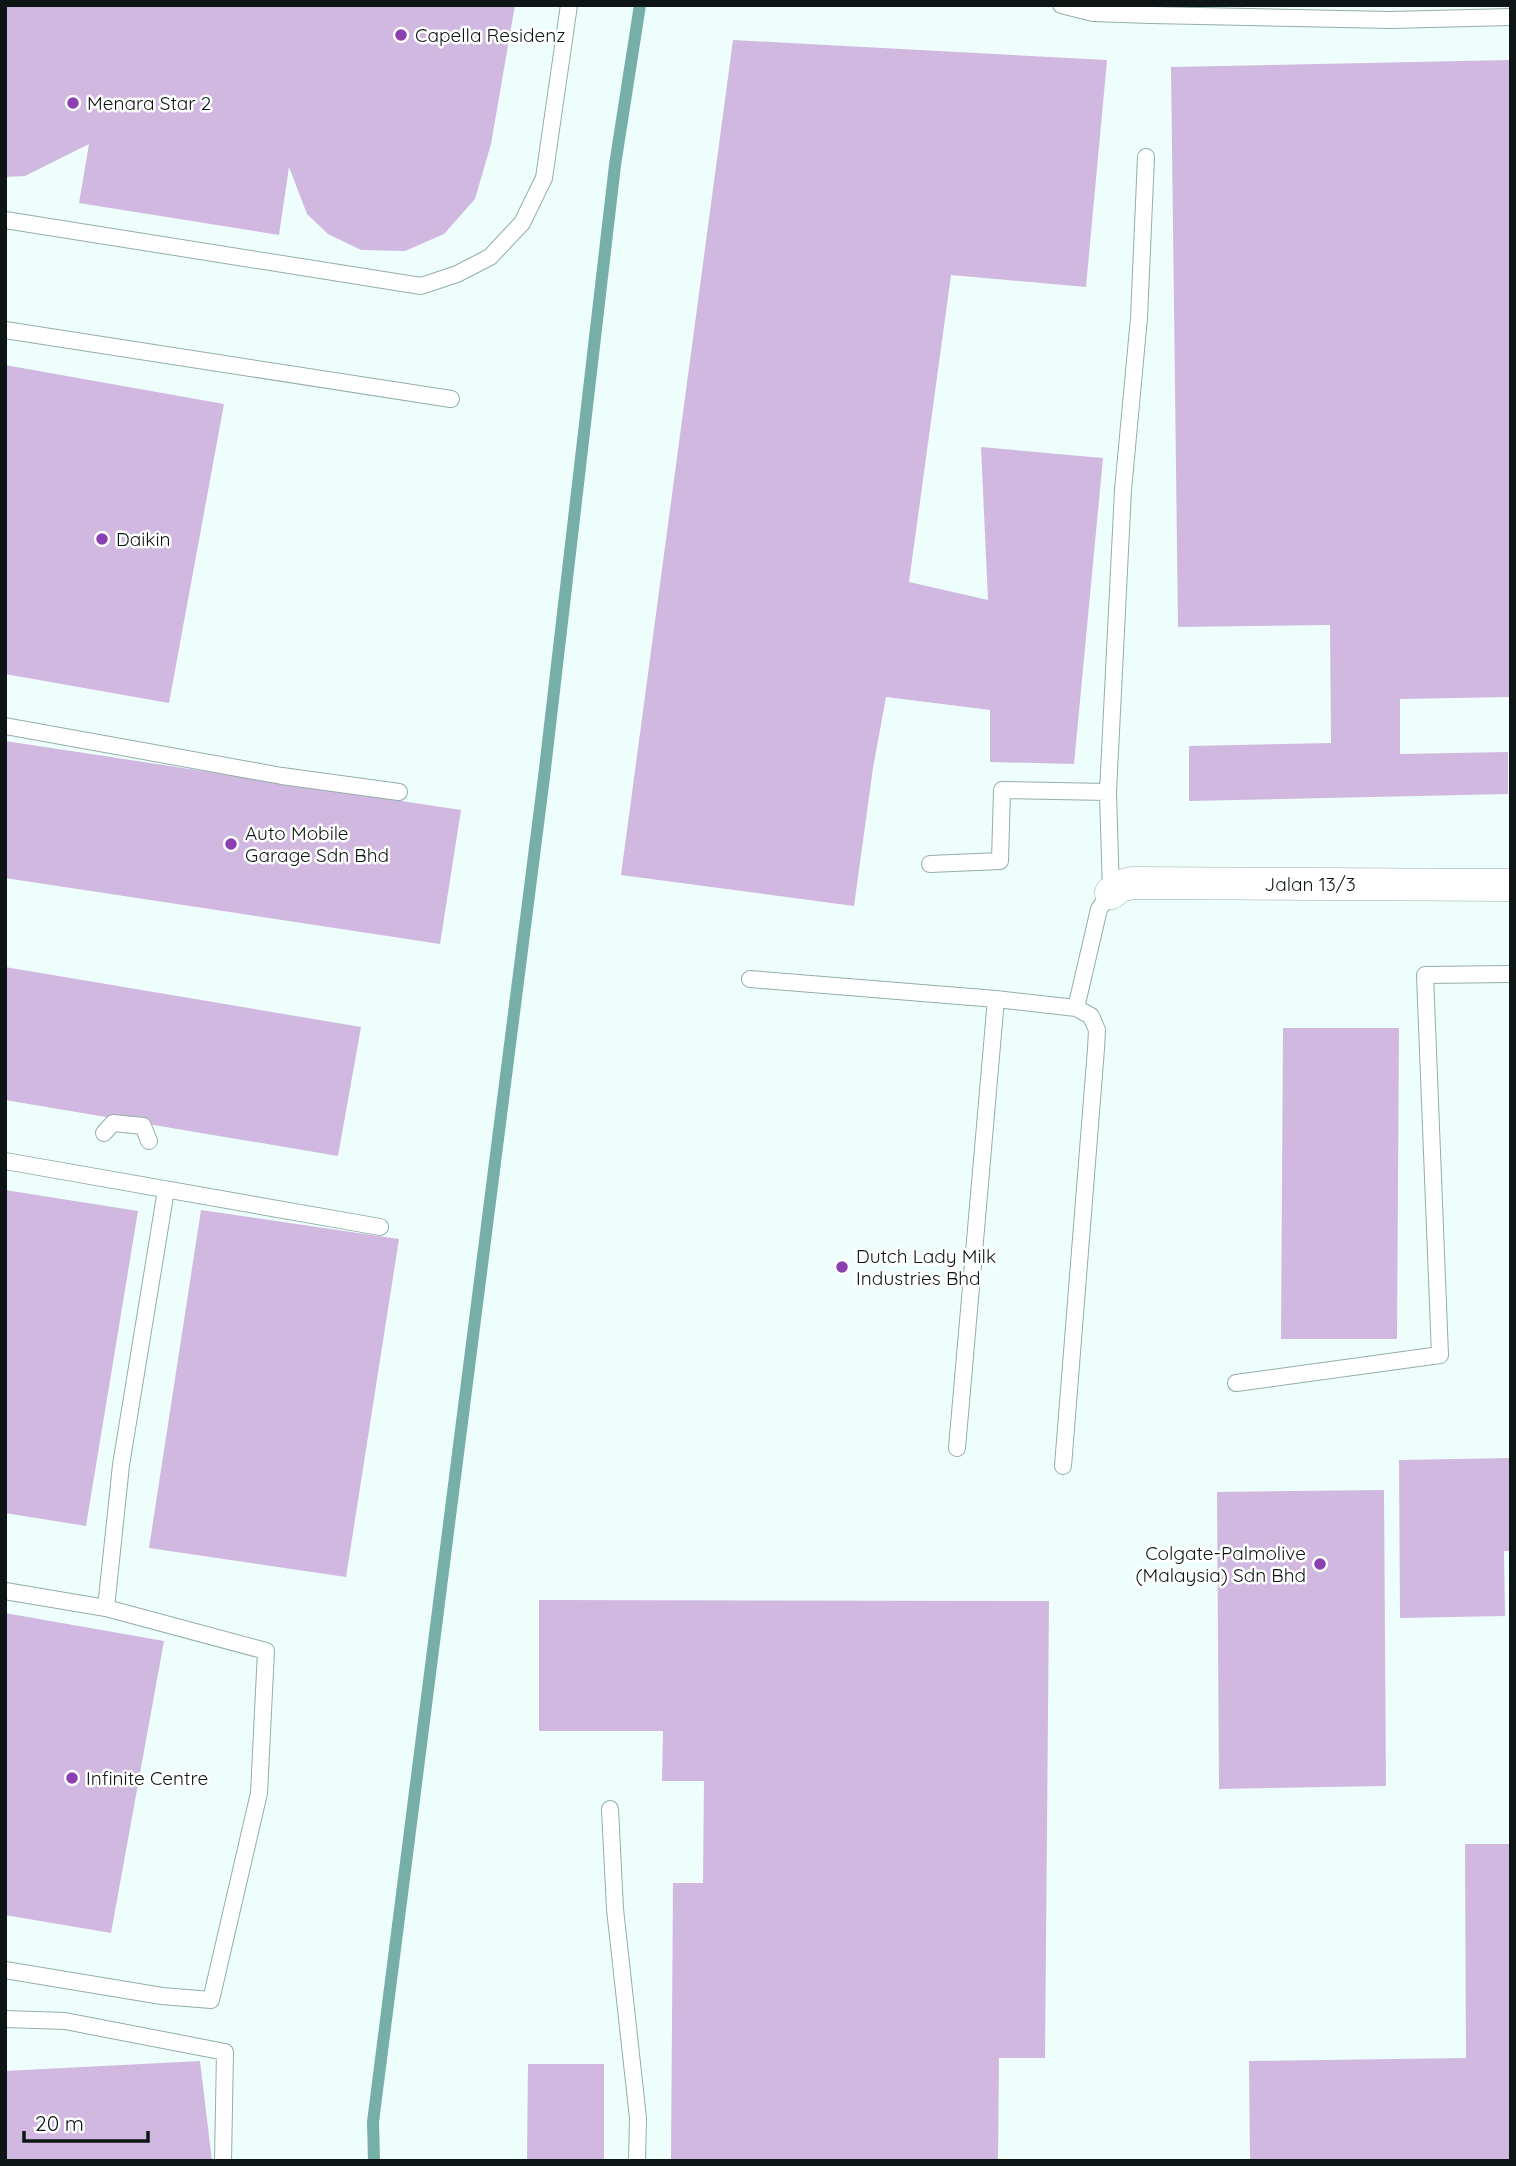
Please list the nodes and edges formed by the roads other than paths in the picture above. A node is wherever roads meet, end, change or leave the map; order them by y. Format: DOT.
graph roads {
  1 [pos="569,5"];
  2 [pos="1061,5"];
  3 [pos="1511,17"];
  4 [pos="1146,157"];
  5 [pos="5,220"];
  6 [pos="5,330"];
  7 [pos="451,399"];
  8 [pos="5,726"];
  9 [pos="399,792"];
  10 [pos="1108,792"];
  11 [pos="930,864"];
  12 [pos="1511,885"];
  13 [pos="1111,893"];
  14 [pos="1511,974"];
  15 [pos="750,979"];
  16 [pos="996,999"];
  17 [pos="1076,1008"];
  18 [pos="104,1133"];
  19 [pos="149,1141"];
  20 [pos="5,1161"];
  21 [pos="166,1189"];
  22 [pos="380,1227"];
  23 [pos="1236,1383"];
  24 [pos="957,1448"];
  25 [pos="1063,1466"];
  26 [pos="5,1591"];
  27 [pos="106,1608"];
  28 [pos="610,1809"];
  29 [pos="5,1970"];
  30 [pos="5,2019"];
  31 [pos="223,2161"];
  32 [pos="637,2161"];
  1 -- 5 [label="lane"];
  2 -- 3 [label="lane"];
  4 -- 10 [label="lane"];
  6 -- 7 [label="lane"];
  8 -- 9 [label="lane"];
  10 -- 11 [label="lane"];
  10 -- 13 [label="lane"];
  12 -- 13 [label="street, Jalan 13/3"];
  13 -- 17 [label="lane"];
  14 -- 23 [label="lane"];
  15 -- 16 [label="lane"];
  16 -- 17 [label="lane"];
  16 -- 24 [label="lane"];
  17 -- 25 [label="lane"];
  18 -- 19 [label="lane"];
  20 -- 21 [label="lane"];
  21 -- 22 [label="lane"];
  21 -- 27 [label="lane"];
  26 -- 27 [label="lane"];
  27 -- 29 [label="lane"];
  28 -- 32 [label="lane"];
  30 -- 31 [label="lane"];
}
